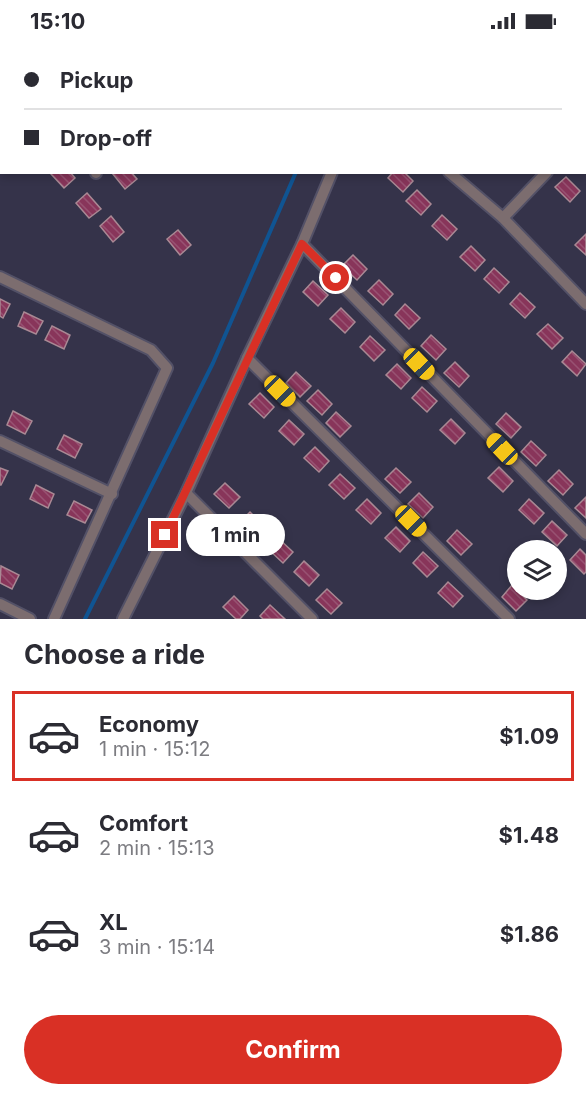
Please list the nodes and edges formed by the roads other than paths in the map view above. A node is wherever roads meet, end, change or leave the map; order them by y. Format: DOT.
graph roads {
  1 [pos="331,174"];
  2 [pos="451,174"];
  3 [pos="545,174"];
  4 [pos="503,218"];
  5 [pos="302,244"];
  6 [pos="0,277"];
  7 [pos="586,304"];
  8 [pos="247,358"];
  9 [pos="0,441"];
  10 [pos="186,493"];
  11 [pos="112,494"];
  12 [pos="586,534"];
  13 [pos="0,604"];
  14 [pos="30,619"];
  15 [pos="54,619"];
  16 [pos="123,619"];
  17 [pos="312,619"];
  18 [pos="509,619"];
  1 -- 5 [label="street"];
  2 -- 4 [label="street"];
  3 -- 4 [label="street"];
  4 -- 7 [label="street"];
  5 -- 8 [label="street"];
  5 -- 12 [label="street"];
  6 -- 11 [label="street"];
  8 -- 10 [label="street"];
  8 -- 18 [label="street"];
  9 -- 11 [label="street"];
  10 -- 16 [label="street"];
  10 -- 17 [label="street"];
  11 -- 15 [label="street"];
  13 -- 14 [label="street"];
}
